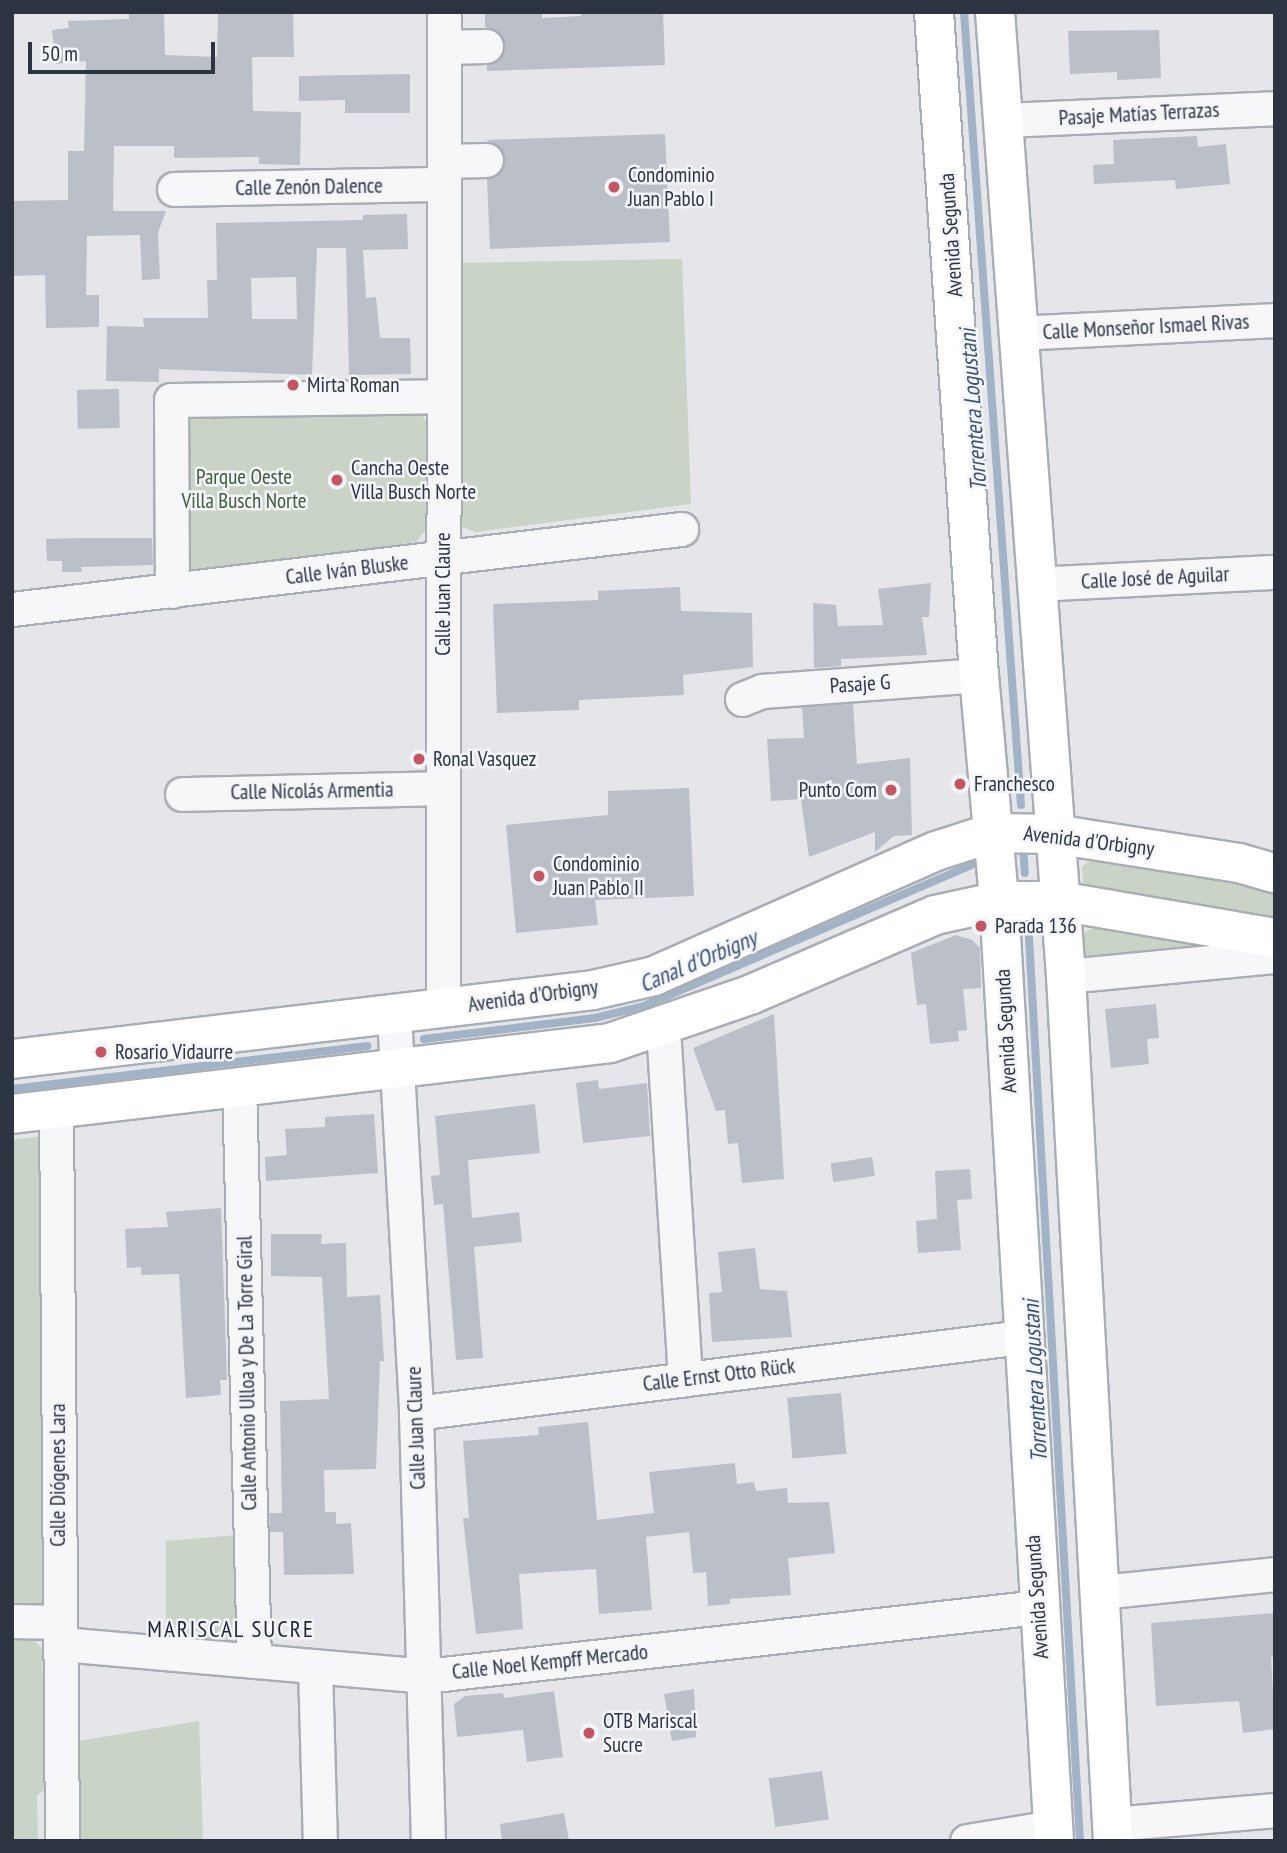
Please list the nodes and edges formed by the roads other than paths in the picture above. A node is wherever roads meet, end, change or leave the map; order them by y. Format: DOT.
graph roads {
  1 [pos="444,12"];
  2 [pos="934,12"];
  3 [pos="995,12"];
  4 [pos="486,46"];
  5 [pos="444,47"];
  6 [pos="1275,108"];
  7 [pos="1003,120"];
  8 [pos="486,160"];
  9 [pos="444,172"];
  10 [pos="174,189"];
  11 [pos="1275,320"];
  12 [pos="1018,332"];
  13 [pos="443,396"];
  14 [pos="681,529"];
  15 [pos="443,558"];
  16 [pos="1275,572"];
  17 [pos="1036,584"];
  18 [pos="172,591"];
  19 [pos="12,609"];
  20 [pos="979,675"];
  21 [pos="742,699"];
  22 [pos="442,788"];
  23 [pos="182,794"];
  24 [pos="992,834"];
  25 [pos="1054,834"];
  26 [pos="1275,873"];
  27 [pos="999,901"];
  28 [pos="1059,901"];
  29 [pos="1275,938"];
  30 [pos="1275,956"];
  31 [pos="1066,976"];
  32 [pos="443,1008"];
  33 [pos="394,1015"];
  34 [pos="663,1028"];
  35 [pos="12,1059"];
  36 [pos="397,1068"];
  37 [pos="239,1085"];
  38 [pos="55,1108"];
  39 [pos="12,1114"];
  40 [pos="1022,1337"];
  41 [pos="685,1379"];
  42 [pos="416,1413"];
  43 [pos="1275,1574"];
  44 [pos="1101,1592"];
  45 [pos="1038,1607"];
  46 [pos="12,1621"];
  47 [pos="60,1633"];
  48 [pos="254,1661"];
  49 [pos="315,1667"];
  50 [pos="425,1676"];
  51 [pos="1275,1810"];
  52 [pos="1112,1832"];
  53 [pos="1053,1834"];
  54 [pos="62,1841"];
  55 [pos="320,1841"];
  56 [pos="428,1841"];
  57 [pos="967,1841"];
  1 -- 5 [label="street, Calle Juan Claure"];
  2 -- 20 [label="main road, Avenida Segunda"];
  3 -- 7 [label="main road"];
  4 -- 5 [label="street"];
  5 -- 9 [label="street, Calle Juan Claure"];
  6 -- 7 [label="street, Pasaje Matías Terrazas"];
  7 -- 12 [label="main road"];
  8 -- 9 [label="street, Calle Zenón Dalence"];
  9 -- 10 [label="street, Calle Zenón Dalence"];
  9 -- 13 [label="street, Calle Juan Claure"];
  11 -- 12 [label="street, Calle Monseñor Ismael Rivas"];
  12 -- 17 [label="main road"];
  13 -- 15 [label="street, Calle Juan Claure"];
  13 -- 18 [label="street"];
  14 -- 15 [label="street, Calle Iván Bluske"];
  15 -- 18 [label="street, Calle Iván Bluske"];
  15 -- 22 [label="street, Calle Juan Claure"];
  16 -- 17 [label="street, Calle José de Aguilar"];
  17 -- 25 [label="main road"];
  18 -- 19 [label="street, Calle Iván Bluske"];
  20 -- 21 [label="street, Pasaje G"];
  20 -- 24 [label="main road, Avenida Segunda"];
  22 -- 23 [label="street, Calle Nicolás Armentia"];
  22 -- 32 [label="street, Calle Juan Claure"];
  24 -- 25 [label="main road, Avenida d'Orbigny"];
  24 -- 27 [label="main road, Avenida Segunda"];
  24 -- 32 [label="main road, Avenida d'Orbigny"];
  25 -- 26 [label="main road, Avenida d'Orbigny"];
  25 -- 28 [label="main road"];
  27 -- 28 [label="main road"];
  27 -- 34 [label="main road"];
  27 -- 40 [label="main road, Avenida Segunda"];
  28 -- 29 [label="main road"];
  28 -- 31 [label="main road"];
  30 -- 31 [label="street"];
  31 -- 44 [label="main road"];
  32 -- 33 [label="main road, Avenida d'Orbigny"];
  33 -- 35 [label="main road, Avenida d'Orbigny"];
  33 -- 36 [label="street, Calle Juan Claure"];
  34 -- 36 [label="main road"];
  34 -- 41 [label="street"];
  36 -- 37 [label="main road"];
  36 -- 42 [label="street, Calle Juan Claure"];
  37 -- 38 [label="main road"];
  37 -- 48 [label="street, Calle Antonio Ulloa y De La Torre Giral"];
  38 -- 39 [label="main road"];
  38 -- 47 [label="street, Calle Diógenes Lara"];
  40 -- 41 [label="street, Calle Ernst Otto Rück"];
  40 -- 45 [label="main road, Avenida Segunda"];
  41 -- 42 [label="street, Calle Ernst Otto Rück"];
  42 -- 50 [label="street, Calle Juan Claure"];
  43 -- 44 [label="street"];
  44 -- 52 [label="main road"];
  45 -- 50 [label="street, Calle Noel Kempff Mercado"];
  45 -- 53 [label="main road, Avenida Segunda"];
  46 -- 47 [label="street, Calle Noel Kempff Mercado"];
  47 -- 48 [label="street, Calle Noel Kempff Mercado"];
  47 -- 54 [label="street, Calle Diógenes Lara"];
  48 -- 49 [label="street, Calle Noel Kempff Mercado"];
  49 -- 50 [label="street, Calle Noel Kempff Mercado"];
  49 -- 55 [label="street"];
  50 -- 56 [label="street, Calle Juan Claure"];
  51 -- 52 [label="street"];
  53 -- 57 [label="street"];
}
